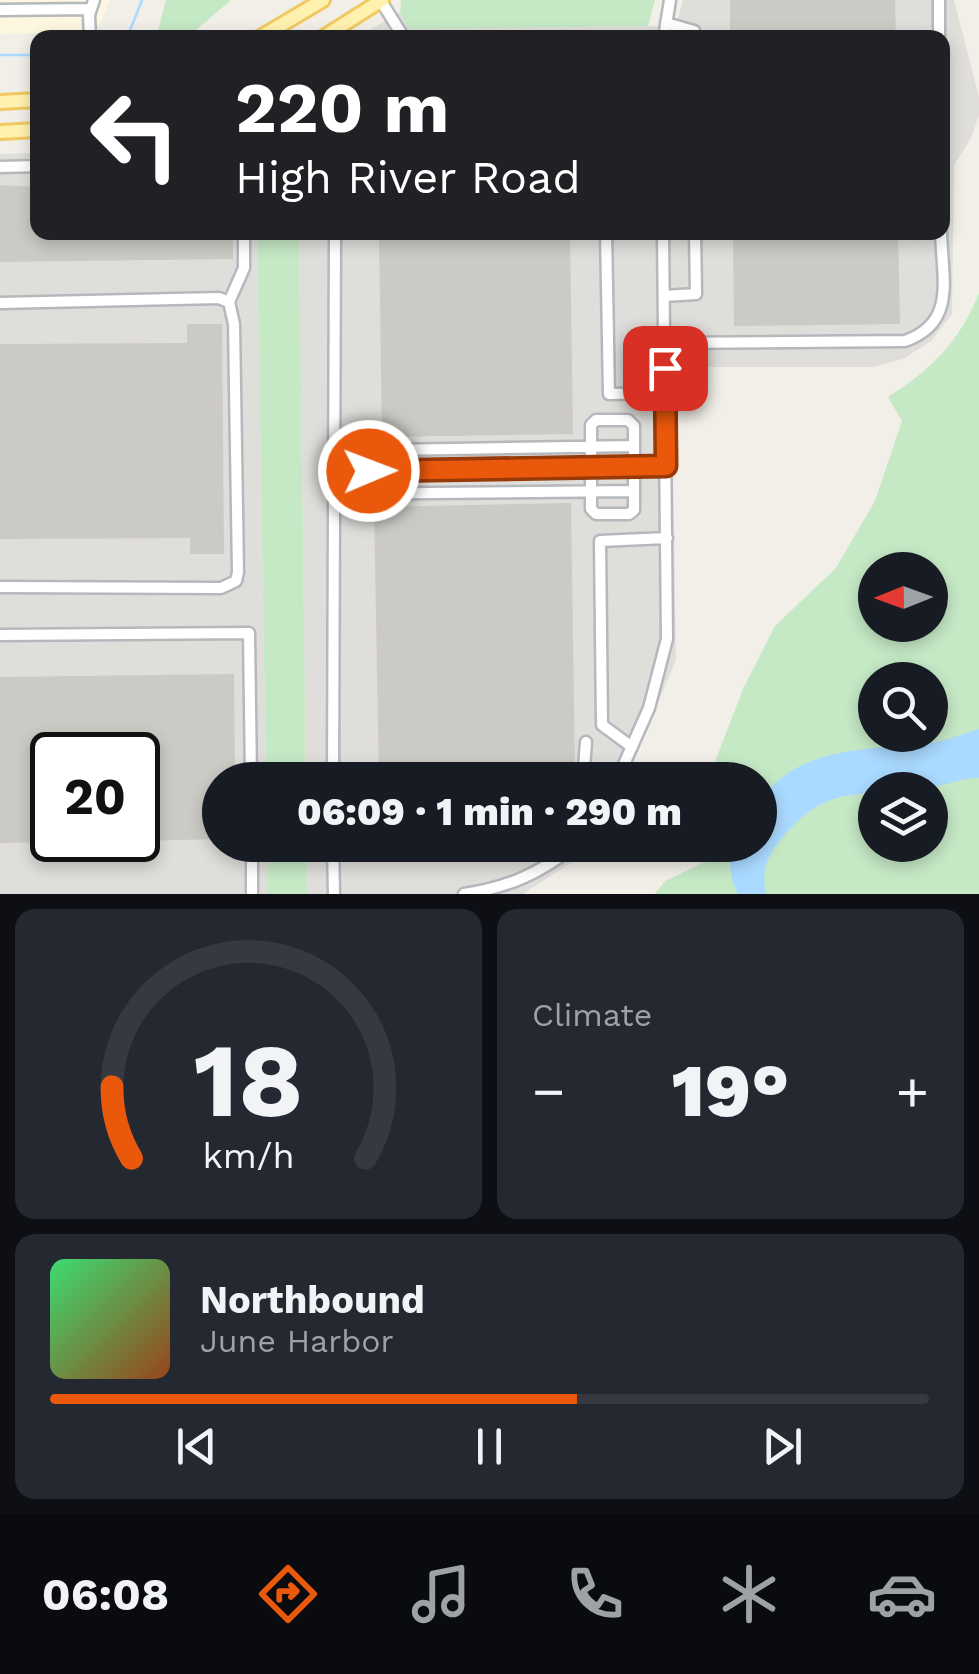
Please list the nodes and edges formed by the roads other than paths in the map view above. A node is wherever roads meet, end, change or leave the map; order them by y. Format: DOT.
graph roads {
  1 [pos="324,0"];
  2 [pos="381,0"];
  3 [pos="670,0"];
  4 [pos="938,0"];
  5 [pos="92,5"];
  6 [pos="0,10"];
  7 [pos="666,24"];
  8 [pos="90,30"];
  9 [pos="273,30"];
  10 [pos="334,30"];
  11 [pos="399,30"];
  12 [pos="665,30"];
  13 [pos="690,30"];
  14 [pos="939,30"];
  15 [pos="30,100"];
  16 [pos="0,102"];
  17 [pos="30,130"];
  18 [pos="0,132"];
  19 [pos="30,166"];
  20 [pos="0,167"];
  21 [pos="244,240"];
  22 [pos="335,240"];
  23 [pos="606,240"];
  24 [pos="662,240"];
  25 [pos="696,240"];
  26 [pos="941,240"];
  27 [pos="664,296"];
  28 [pos="229,302"];
  29 [pos="0,303"];
  30 [pos="664,343"];
  31 [pos="665,393"];
  32 [pos="590,446"];
  33 [pos="634,446"];
  34 [pos="332,450"];
  35 [pos="666,466"];
  36 [pos="634,467"];
  37 [pos="591,468"];
  38 [pos="442,470"];
  39 [pos="332,472"];
  40 [pos="591,491"];
  41 [pos="634,491"];
  42 [pos="442,493"];
  43 [pos="332,494"];
  44 [pos="667,538"];
  45 [pos="0,587"];
  46 [pos="0,635"];
  47 [pos="586,742"];
  48 [pos="632,747"];
  49 [pos="251,762"];
  50 [pos="333,762"];
  51 [pos="584,762"];
  52 [pos="625,762"];
  53 [pos="252,862"];
  54 [pos="333,862"];
  55 [pos="554,862"];
  56 [pos="252,894"];
  57 [pos="334,894"];
  58 [pos="464,894"];
  1 -- 9 [label="main road"];
  2 -- 10 [label="main road"];
  2 -- 11 [label="street"];
  3 -- 7 [label="street"];
  4 -- 14 [label="street"];
  5 -- 6 [label="street"];
  5 -- 8 [label="street"];
  7 -- 12 [label="street"];
  7 -- 13 [label="street"];
  15 -- 16 [label="main road"];
  17 -- 18 [label="main road"];
  19 -- 20 [label="street"];
  21 -- 28 [label="street"];
  22 -- 34 [label="street"];
  23 -- 31 [label="street"];
  24 -- 27 [label="street"];
  25 -- 27 [label="street"];
  26 -- 30 [label="street"];
  27 -- 30 [label="street"];
  28 -- 29 [label="street"];
  28 -- 45 [label="street"];
  30 -- 31 [label="street"];
  31 -- 35 [label="street"];
  32 -- 33 [label="street"];
  32 -- 33 [label="street"];
  32 -- 34 [label="street"];
  32 -- 37 [label="street"];
  33 -- 36 [label="street"];
  34 -- 39 [label="street"];
  35 -- 36 [label="street"];
  35 -- 44 [label="street"];
  36 -- 37 [label="street"];
  36 -- 41 [label="street"];
  37 -- 38 [label="street"];
  37 -- 40 [label="street"];
  38 -- 39 [label="street"];
  38 -- 42 [label="street"];
  39 -- 43 [label="street"];
  40 -- 41 [label="street"];
  40 -- 41 [label="street"];
  40 -- 42 [label="street"];
  42 -- 43 [label="street"];
  43 -- 50 [label="street"];
  44 -- 48 [label="street"];
  44 -- 48 [label="street"];
  46 -- 49 [label="street"];
  47 -- 51 [label="street"];
  48 -- 52 [label="street"];
  53 -- 56 [label="street"];
  54 -- 57 [label="street"];
  55 -- 58 [label="street"];
}
